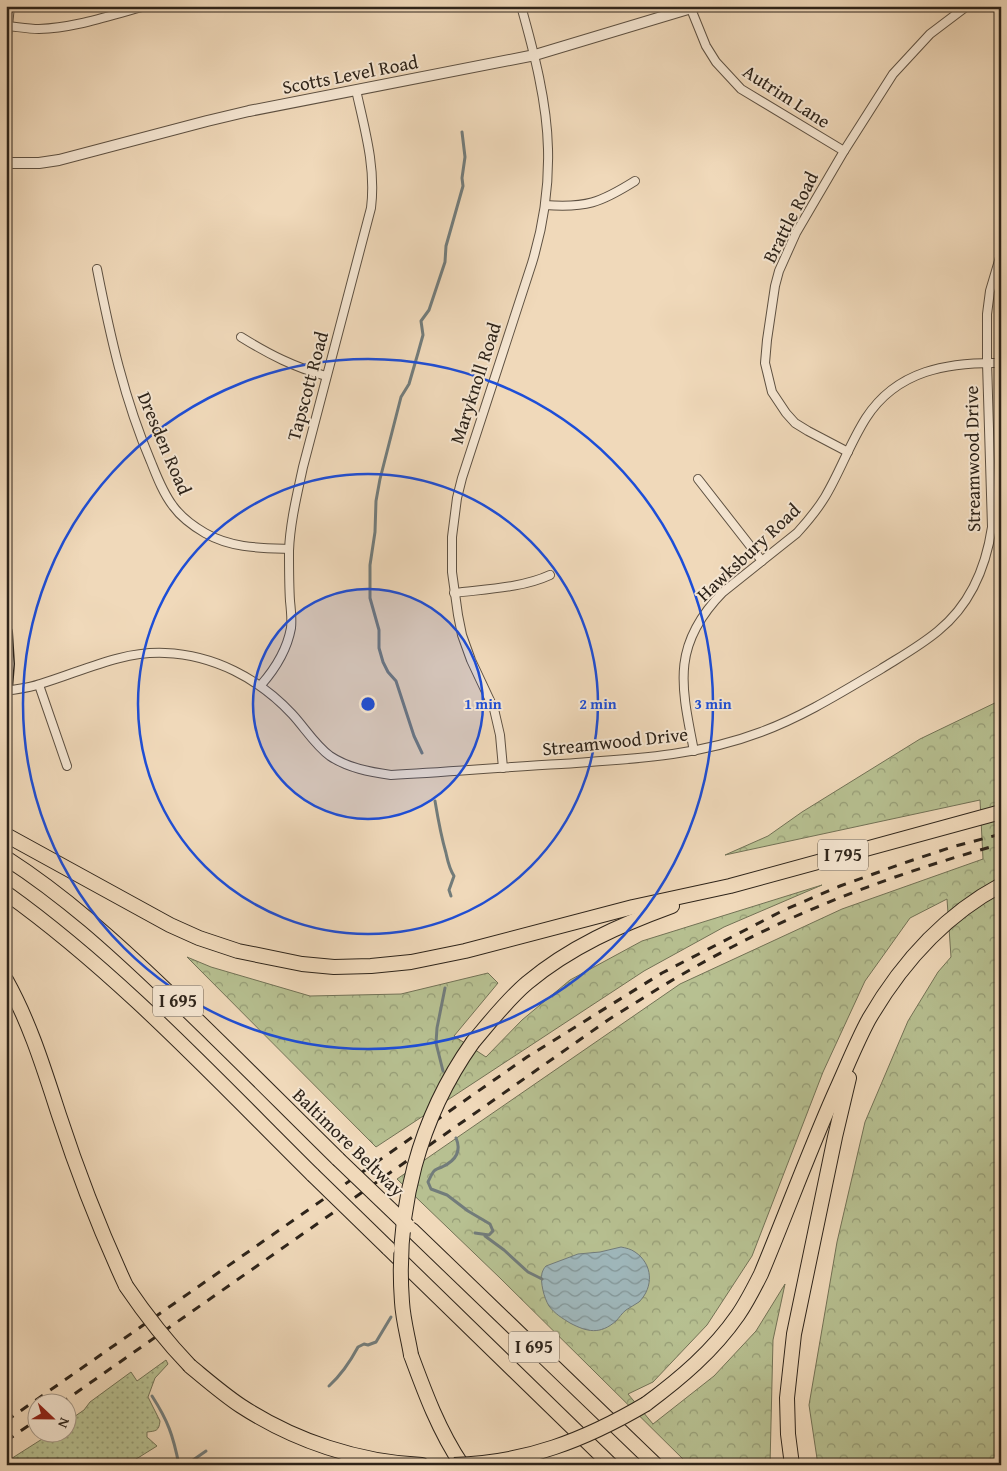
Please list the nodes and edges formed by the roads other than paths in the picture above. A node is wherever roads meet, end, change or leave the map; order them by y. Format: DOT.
graph roads {
  1 [pos="10,6"];
  2 [pos="146,6"];
  3 [pos="521,6"];
  4 [pos="967,6"];
  5 [pos="694,8"];
  6 [pos="8,26"];
  7 [pos="6,45"];
  8 [pos="534,55"];
  9 [pos="356,90"];
  10 [pos="844,151"];
  11 [pos="6,163"];
  12 [pos="635,181"];
  13 [pos="545,205"];
  14 [pos="1001,254"];
  15 [pos="97,269"];
  16 [pos="241,337"];
  17 [pos="987,363"];
  18 [pos="1001,363"];
  19 [pos="326,376"];
  20 [pos="848,452"];
  21 [pos="698,479"];
  22 [pos="290,549"];
  23 [pos="762,561"];
  24 [pos="550,575"];
  25 [pos="454,593"];
  26 [pos="6,632"];
  27 [pos="39,685"];
  28 [pos="261,685"];
  29 [pos="6,690"];
  30 [pos="694,751"];
  31 [pos="67,766"];
  32 [pos="503,768"];
  33 [pos="1001,812"];
  34 [pos="6,835"];
  35 [pos="6,858"];
  36 [pos="1001,885"];
  37 [pos="730,886"];
  38 [pos="6,893"];
  39 [pos="6,980"];
  40 [pos="856,1046"];
  41 [pos="422,1465"];
  42 [pos="454,1465"];
  43 [pos="462,1465"];
  44 [pos="611,1465"];
  45 [pos="656,1465"];
  46 [pos="792,1465"];
  1 -- 6 [label="street"];
  2 -- 6 [label="street"];
  3 -- 8 [label="street, Maryknoll Road"];
  4 -- 10 [label="street, Brattle Road"];
  5 -- 8 [label="street, Scotts Level Road"];
  5 -- 10 [label="street, Autrim Lane"];
  6 -- 7 [label="street"];
  8 -- 9 [label="street, Scotts Level Road"];
  8 -- 13 [label="street, Maryknoll Road"];
  9 -- 11 [label="street, Scotts Level Road"];
  9 -- 19 [label="street, Tapscott Road"];
  10 -- 20 [label="street, Brattle Road"];
  12 -- 13 [label="street"];
  13 -- 25 [label="street, Maryknoll Road"];
  14 -- 17 [label="street, Streamwood Drive"];
  15 -- 22 [label="street, Dresden Road"];
  16 -- 19 [label="street"];
  17 -- 18 [label="street, Hawksbury Road"];
  17 -- 20 [label="street, Hawksbury Road"];
  17 -- 30 [label="street, Streamwood Drive"];
  19 -- 22 [label="street, Tapscott Road"];
  20 -- 23 [label="street, Hawksbury Road"];
  21 -- 23 [label="street"];
  22 -- 28 [label="street, Tapscott Road"];
  23 -- 30 [label="street, Hawksbury Road"];
  24 -- 25 [label="street"];
  25 -- 32 [label="street, Maryknoll Road"];
  26 -- 29 [label="main road"];
  27 -- 28 [label="street, Streamwood Drive"];
  27 -- 29 [label="street, Streamwood Drive"];
  27 -- 31 [label="street"];
  28 -- 32 [label="street, Streamwood Drive"];
  30 -- 32 [label="street, Streamwood Drive"];
  33 -- 37 [label="highway, I 795"];
  34 -- 37 [label="highway"];
  35 -- 45 [label="highway, Baltimore Beltway / I 695, bridge"];
  36 -- 40 [label="highway"];
  37 -- 43 [label="highway, bridge"];
  38 -- 44 [label="highway, I 695, bridge"];
  39 -- 41 [label="highway, bridge"];
  40 -- 42 [label="highway, bridge"];
  40 -- 46 [label="highway"];
}
